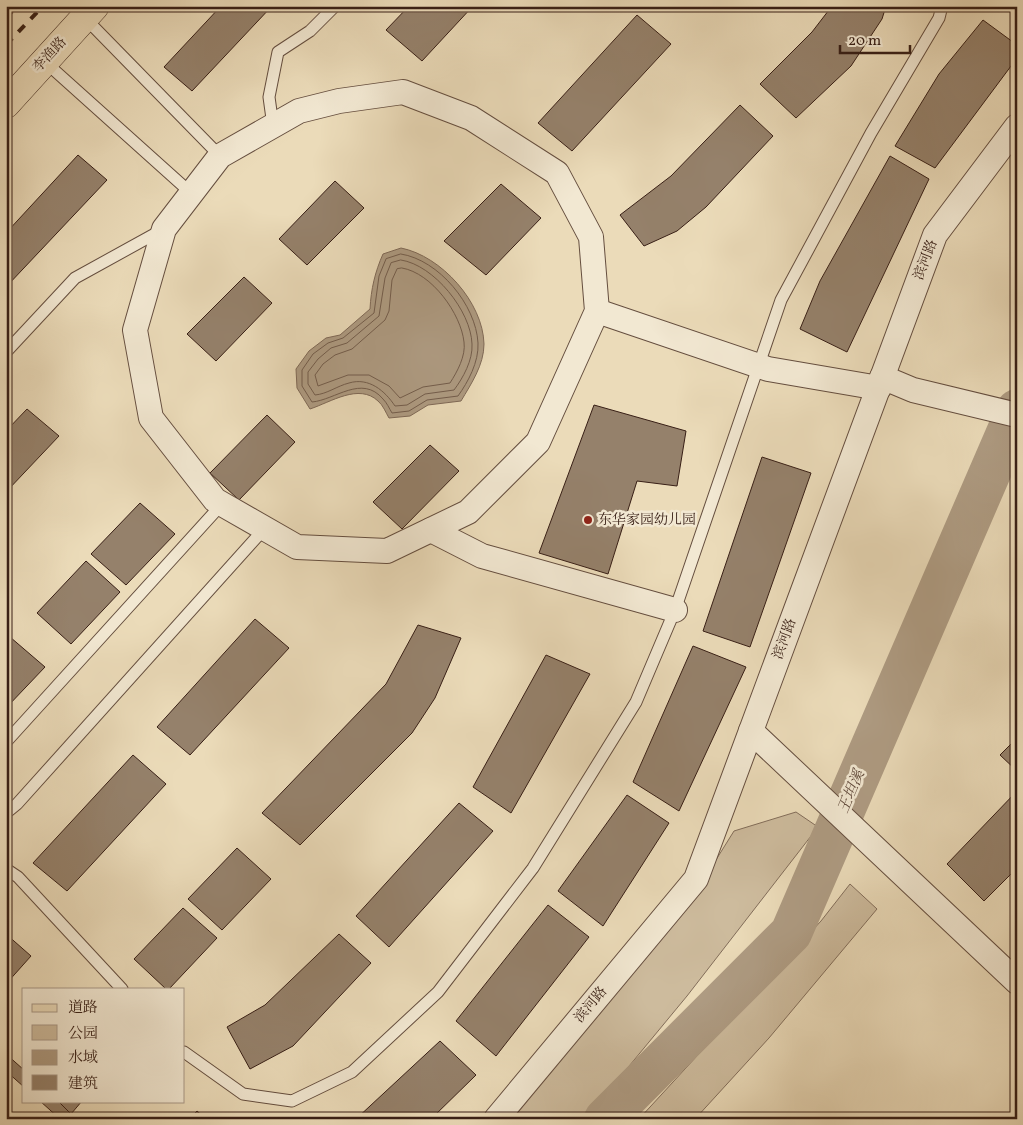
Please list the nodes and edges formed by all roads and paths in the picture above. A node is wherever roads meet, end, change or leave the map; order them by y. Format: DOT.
graph roads {
  1 [pos="336,6"];
  2 [pos="942,6"];
  3 [pos="90,12"];
  4 [pos="44,61"];
  5 [pos="6,104"];
  6 [pos="273,126"];
  7 [pos="1017,126"];
  8 [pos="220,156"];
  9 [pos="191,193"];
  10 [pos="164,229"];
  11 [pos="597,311"];
  12 [pos="6,352"];
  13 [pos="758,366"];
  14 [pos="880,382"];
  15 [pos="1017,415"];
  16 [pos="222,504"];
  17 [pos="265,528"];
  18 [pos="431,530"];
  19 [pos="675,610"];
  20 [pos="751,731"];
  21 [pos="6,742"];
  22 [pos="6,813"];
  23 [pos="6,869"];
  24 [pos="1017,982"];
  25 [pos="121,988"];
  26 [pos="185,1053"];
  27 [pos="496,1119"];
  1 -- 6 [label="lane"];
  2 -- 13 [label="lane"];
  3 -- 4 [label="main road, 李渔路"];
  3 -- 8 [label="lane"];
  4 -- 5 [label="main road, 李渔路"];
  4 -- 9 [label="lane"];
  6 -- 8 [label="street"];
  6 -- 11 [label="street"];
  7 -- 14 [label="street, 滨河路"];
  8 -- 9 [label="street"];
  9 -- 10 [label="street"];
  10 -- 12 [label="lane"];
  10 -- 16 [label="street"];
  11 -- 13 [label="street"];
  11 -- 18 [label="street"];
  13 -- 14 [label="street"];
  13 -- 19 [label="lane"];
  14 -- 15 [label="street"];
  14 -- 20 [label="street, 滨河路"];
  16 -- 17 [label="street"];
  16 -- 21 [label="lane"];
  17 -- 18 [label="street"];
  17 -- 22 [label="lane"];
  18 -- 19 [label="street"];
  19 -- 26 [label="lane"];
  20 -- 24 [label="street"];
  20 -- 27 [label="street, 滨河路"];
  23 -- 25 [label="lane"];
}
